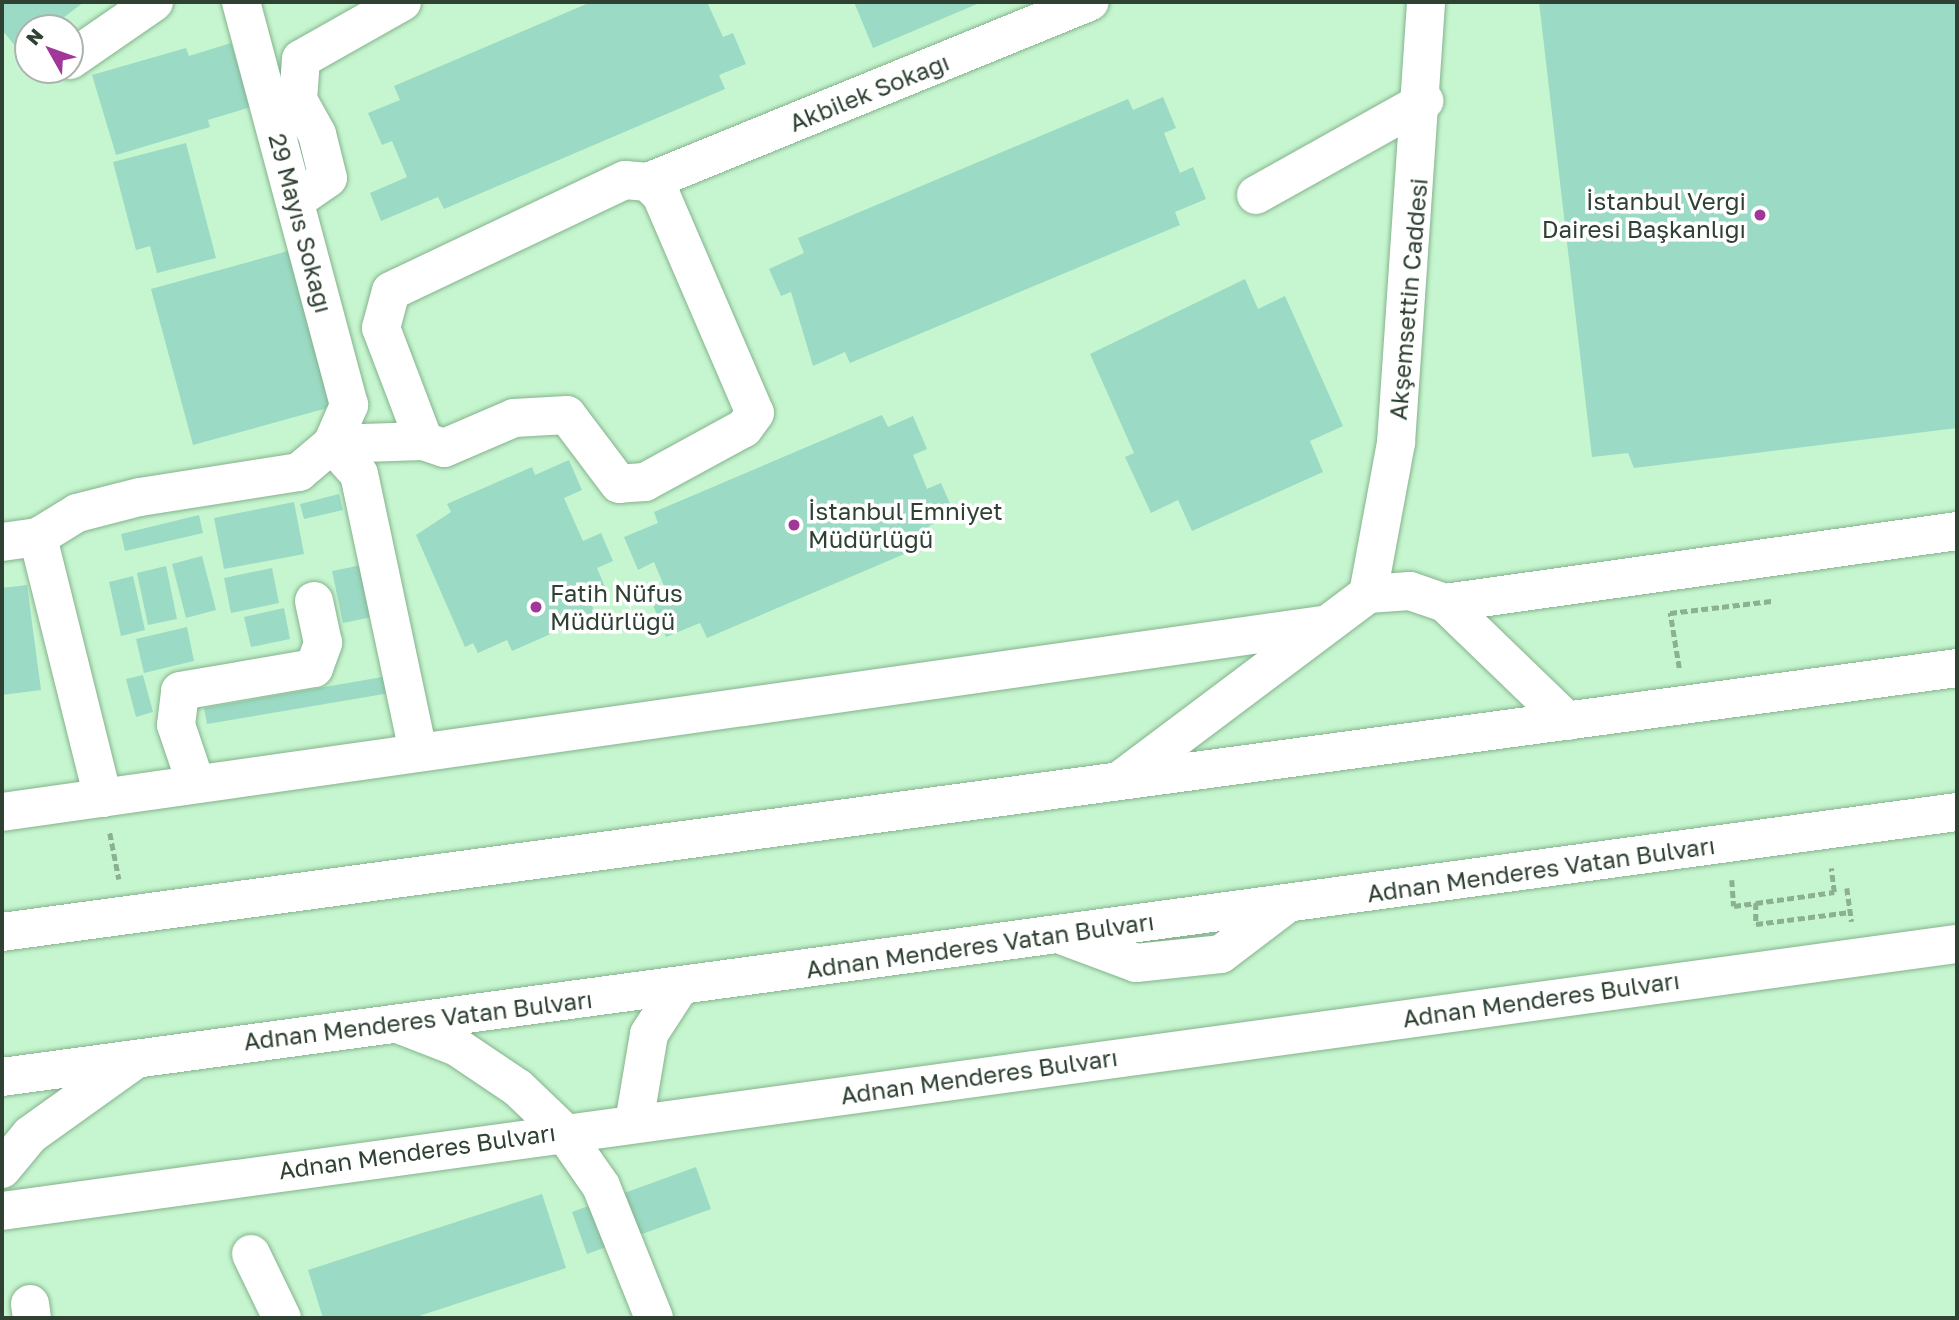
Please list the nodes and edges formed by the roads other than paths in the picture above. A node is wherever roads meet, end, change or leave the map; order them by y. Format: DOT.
graph roads {
  1 [pos="154,2"];
  2 [pos="241,2"];
  3 [pos="402,2"];
  4 [pos="1090,2"];
  5 [pos="1426,2"];
  6 [pos="84,50"];
  7 [pos="1424,101"];
  8 [pos="648,182"];
  9 [pos="1256,195"];
  10 [pos="295,201"];
  11 [pos="424,441"];
  12 [pos="332,444"];
  13 [pos="1957,531"];
  14 [pos="20,540"];
  15 [pos="1368,594"];
  16 [pos="314,601"];
  17 [pos="1445,603"];
  18 [pos="1322,625"];
  19 [pos="1957,668"];
  20 [pos="1567,721"];
  21 [pos="416,748"];
  22 [pos="1120,780"];
  23 [pos="196,784"];
  24 [pos="103,798"];
  25 [pos="2,812"];
  26 [pos="1957,812"];
  27 [pos="2,932"];
  28 [pos="1957,944"];
  29 [pos="680,986"];
  30 [pos="393,1022"];
  31 [pos="139,1057"];
  32 [pos="2,1077"];
  33 [pos="634,1123"];
  34 [pos="562,1130"];
  35 [pos="2,1168"];
  36 [pos="2,1211"];
  37 [pos="251,1254"];
  38 [pos="282,1318"];
  39 [pos="654,1318"];
  1 -- 6 [label="main road"];
  2 -- 10 [label="main road, 29 Mayıs Sokağı"];
  3 -- 10 [label="main road"];
  4 -- 8 [label="main road, Akbilek Sokağı"];
  5 -- 7 [label="main road, Akşemsettin Caddesi"];
  7 -- 9 [label="main road"];
  7 -- 15 [label="main road, Akşemsettin Caddesi"];
  8 -- 11 [label="main road, Akbilek Sokağı"];
  8 -- 11 [label="main road"];
  10 -- 12 [label="main road, 29 Mayıs Sokağı"];
  11 -- 12 [label="main road"];
  12 -- 14 [label="main road"];
  12 -- 21 [label="main road"];
  13 -- 17 [label="main road"];
  14 -- 24 [label="main road"];
  15 -- 17 [label="main road"];
  15 -- 18 [label="main road"];
  16 -- 23 [label="main road"];
  17 -- 20 [label="main road"];
  18 -- 21 [label="main road"];
  18 -- 22 [label="main road"];
  19 -- 20 [label="main road"];
  20 -- 22 [label="main road"];
  21 -- 23 [label="main road"];
  22 -- 27 [label="main road"];
  23 -- 24 [label="main road"];
  24 -- 25 [label="main road"];
  26 -- 29 [label="main road, Adnan Menderes Vatan Bulvarı"];
  28 -- 33 [label="main road, Adnan Menderes Bulvarı"];
  29 -- 30 [label="main road, Adnan Menderes Vatan Bulvarı"];
  29 -- 33 [label="main road"];
  30 -- 31 [label="main road, Adnan Menderes Vatan Bulvarı"];
  30 -- 34 [label="main road"];
  31 -- 32 [label="main road, Adnan Menderes Vatan Bulvarı"];
  31 -- 35 [label="main road"];
  33 -- 34 [label="main road, Adnan Menderes Bulvarı"];
  34 -- 36 [label="main road, Adnan Menderes Bulvarı"];
  34 -- 39 [label="main road"];
  37 -- 38 [label="main road"];
}
